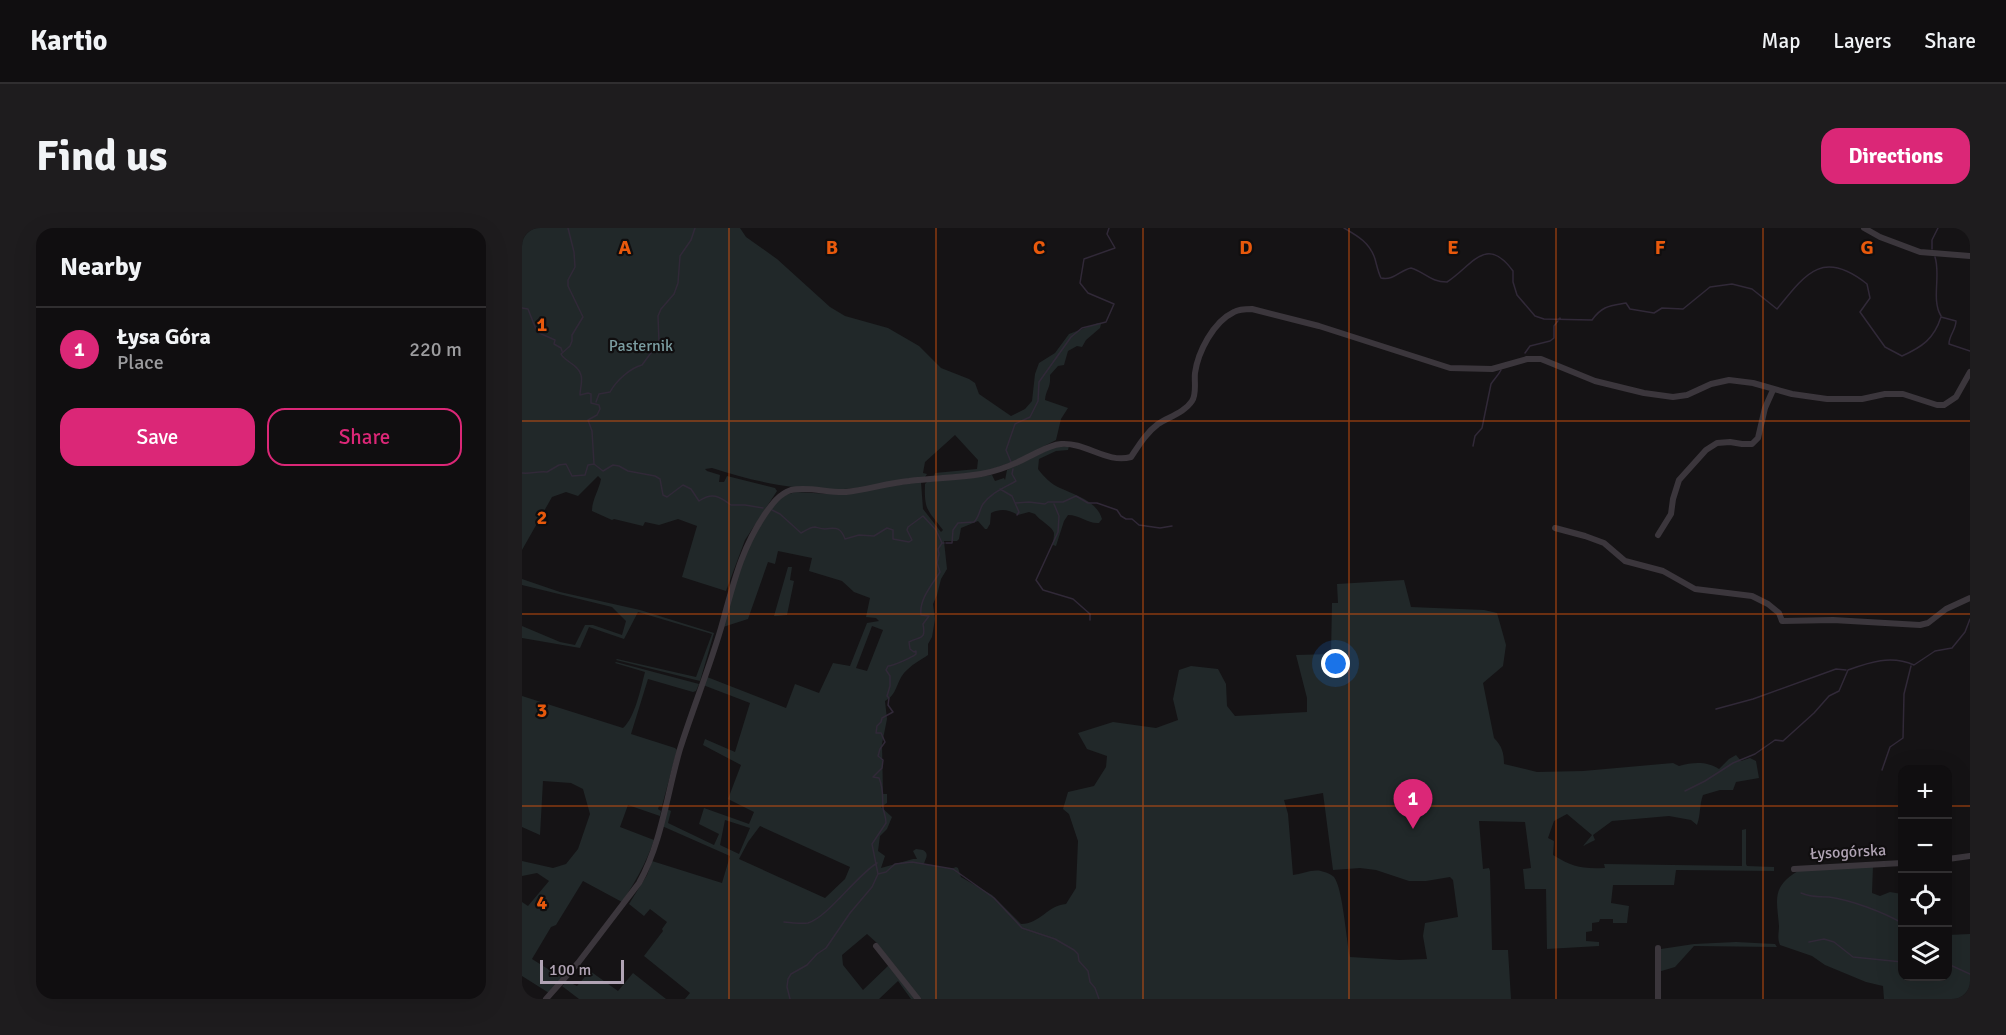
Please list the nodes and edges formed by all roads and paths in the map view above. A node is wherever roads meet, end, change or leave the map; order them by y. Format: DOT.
graph roads {
  1 [pos="1864,228"];
  2 [pos="1970,256"];
  3 [pos="1970,372"];
  4 [pos="1773,390"];
  5 [pos="1555,528"];
  6 [pos="1658,535"];
  7 [pos="1970,598"];
  8 [pos="1970,856"];
  9 [pos="1952,858"];
  10 [pos="1898,863"];
  11 [pos="1794,869"];
  12 [pos="876,946"];
  13 [pos="1658,948"];
  14 [pos="546,999"];
  15 [pos="918,999"];
  16 [pos="1658,999"];
  1 -- 2 [label="street"];
  3 -- 4 [label="street"];
  4 -- 6 [label="street"];
  4 -- 14 [label="street"];
  5 -- 7 [label="street"];
  8 -- 9 [label="street"];
  10 -- 11 [label="street, Łysogórska"];
  12 -- 15 [label="street"];
  13 -- 16 [label="street"];
}
